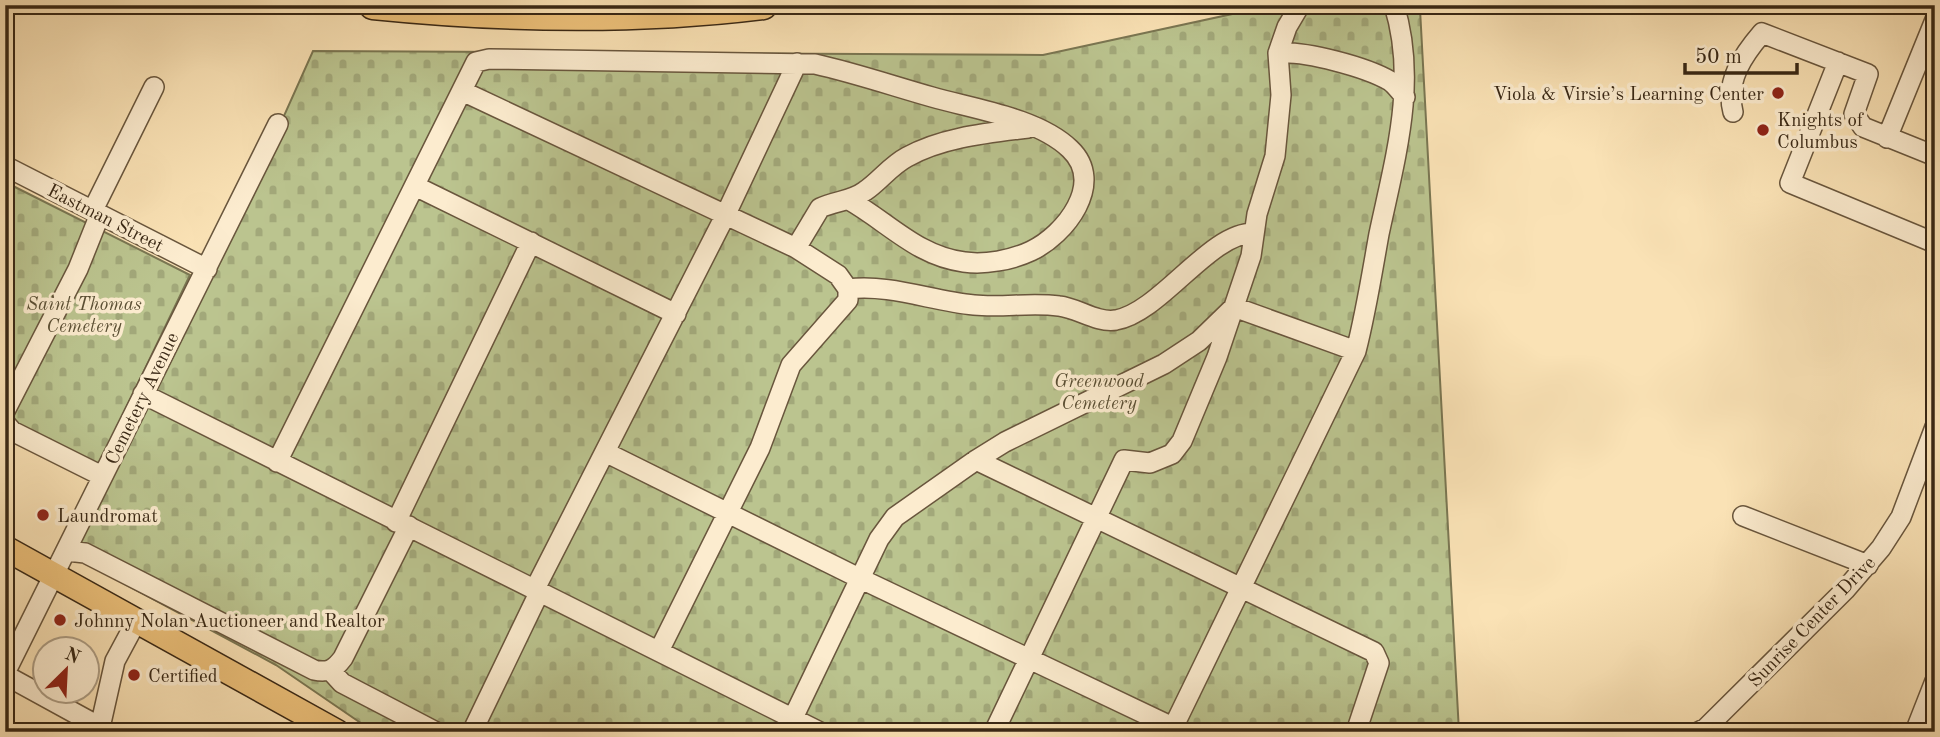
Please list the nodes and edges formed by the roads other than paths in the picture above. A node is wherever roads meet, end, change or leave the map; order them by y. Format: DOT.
graph roads {
  1 [pos="373,5"];
  2 [pos="763,5"];
  3 [pos="1300,5"];
  4 [pos="1394,5"];
  5 [pos="1935,20"];
  6 [pos="1278,52"];
  7 [pos="1838,62"];
  8 [pos="797,63"];
  9 [pos="154,87"];
  10 [pos="462,91"];
  11 [pos="1405,97"];
  12 [pos="1732,112"];
  13 [pos="278,124"];
  14 [pos="1036,127"];
  15 [pos="1887,138"];
  16 [pos="1935,156"];
  17 [pos="5,166"];
  18 [pos="415,186"];
  19 [pos="849,200"];
  20 [pos="97,212"];
  21 [pos="725,216"];
  22 [pos="1254,233"];
  23 [pos="531,242"];
  24 [pos="1935,243"];
  25 [pos="796,248"];
  26 [pos="206,269"];
  27 [pos="848,289"];
  28 [pos="1234,307"];
  29 [pos="676,314"];
  30 [pos="1199,341"];
  31 [pos="1356,351"];
  32 [pos="1217,357"];
  33 [pos="143,394"];
  34 [pos="5,411"];
  35 [pos="5,423"];
  36 [pos="1935,427"];
  37 [pos="605,452"];
  38 [pos="976,460"];
  39 [pos="277,462"];
  40 [pos="102,476"];
  41 [pos="728,513"];
  42 [pos="1743,516"];
  43 [pos="1096,520"];
  44 [pos="403,524"];
  45 [pos="5,548"];
  46 [pos="67,551"];
  47 [pos="1868,565"];
  48 [pos="55,574"];
  49 [pos="859,578"];
  50 [pos="1240,588"];
  51 [pos="537,591"];
  52 [pos="137,620"];
  53 [pos="659,651"];
  54 [pos="1029,660"];
  55 [pos="331,671"];
  56 [pos="5,674"];
  57 [pos="1935,681"];
  58 [pos="1929,713"];
  59 [pos="793,718"];
  60 [pos="1710,728"];
  61 [pos="99,730"];
  62 [pos="1175,731"];
  63 [pos="337,732"];
  64 [pos="436,732"];
  65 [pos="472,732"];
  66 [pos="820,732"];
  67 [pos="994,732"];
  68 [pos="1356,732"];
  69 [pos="1915,732"];
  1 -- 2 [label="highway"];
  3 -- 6 [label="street"];
  4 -- 11 [label="street"];
  5 -- 15 [label="street"];
  6 -- 11 [label="street"];
  6 -- 22 [label="street"];
  7 -- 12 [label="street"];
  7 -- 15 [label="street"];
  7 -- 24 [label="street"];
  8 -- 10 [label="street"];
  8 -- 14 [label="street"];
  8 -- 21 [label="street"];
  9 -- 20 [label="street"];
  10 -- 18 [label="street"];
  10 -- 21 [label="street"];
  11 -- 31 [label="street"];
  13 -- 26 [label="street, Cemetery Avenue"];
  14 -- 19 [label="street"];
  14 -- 19 [label="street"];
  15 -- 16 [label="street"];
  17 -- 20 [label="street, Eastman Street"];
  18 -- 23 [label="street"];
  18 -- 39 [label="street"];
  19 -- 25 [label="street"];
  20 -- 26 [label="street, Eastman Street"];
  20 -- 34 [label="street"];
  21 -- 25 [label="street"];
  21 -- 29 [label="street"];
  22 -- 27 [label="street"];
  22 -- 28 [label="street"];
  23 -- 29 [label="street"];
  23 -- 44 [label="street"];
  25 -- 27 [label="street"];
  26 -- 33 [label="street, Cemetery Avenue"];
  27 -- 41 [label="street"];
  28 -- 30 [label="street"];
  28 -- 31 [label="street"];
  28 -- 32 [label="street"];
  29 -- 37 [label="street"];
  30 -- 32 [label="street"];
  30 -- 38 [label="street"];
  31 -- 50 [label="street"];
  32 -- 43 [label="street"];
  33 -- 39 [label="street"];
  33 -- 40 [label="street, Cemetery Avenue"];
  35 -- 40 [label="street"];
  36 -- 47 [label="street, Sunrise Center Drive"];
  37 -- 41 [label="street"];
  37 -- 51 [label="street"];
  38 -- 43 [label="street"];
  38 -- 49 [label="street"];
  39 -- 44 [label="street"];
  40 -- 46 [label="street, Cemetery Avenue"];
  41 -- 49 [label="street"];
  41 -- 53 [label="street"];
  42 -- 47 [label="street"];
  43 -- 50 [label="street"];
  43 -- 54 [label="street"];
  44 -- 51 [label="street"];
  44 -- 55 [label="street"];
  45 -- 48 [label="main road"];
  46 -- 48 [label="street, Cemetery Avenue"];
  46 -- 55 [label="street"];
  47 -- 60 [label="street, Sunrise Center Drive"];
  48 -- 52 [label="main road"];
  48 -- 56 [label="street, Cemetery Avenue"];
  49 -- 54 [label="street"];
  49 -- 59 [label="street"];
  50 -- 62 [label="street"];
  50 -- 68 [label="street"];
  51 -- 53 [label="street"];
  51 -- 65 [label="street"];
  52 -- 61 [label="street"];
  52 -- 63 [label="main road"];
  53 -- 59 [label="street"];
  54 -- 62 [label="street"];
  54 -- 67 [label="street"];
  55 -- 64 [label="street"];
  56 -- 61 [label="street"];
  57 -- 58 [label="street"];
  58 -- 69 [label="street"];
  59 -- 66 [label="street"];
}
